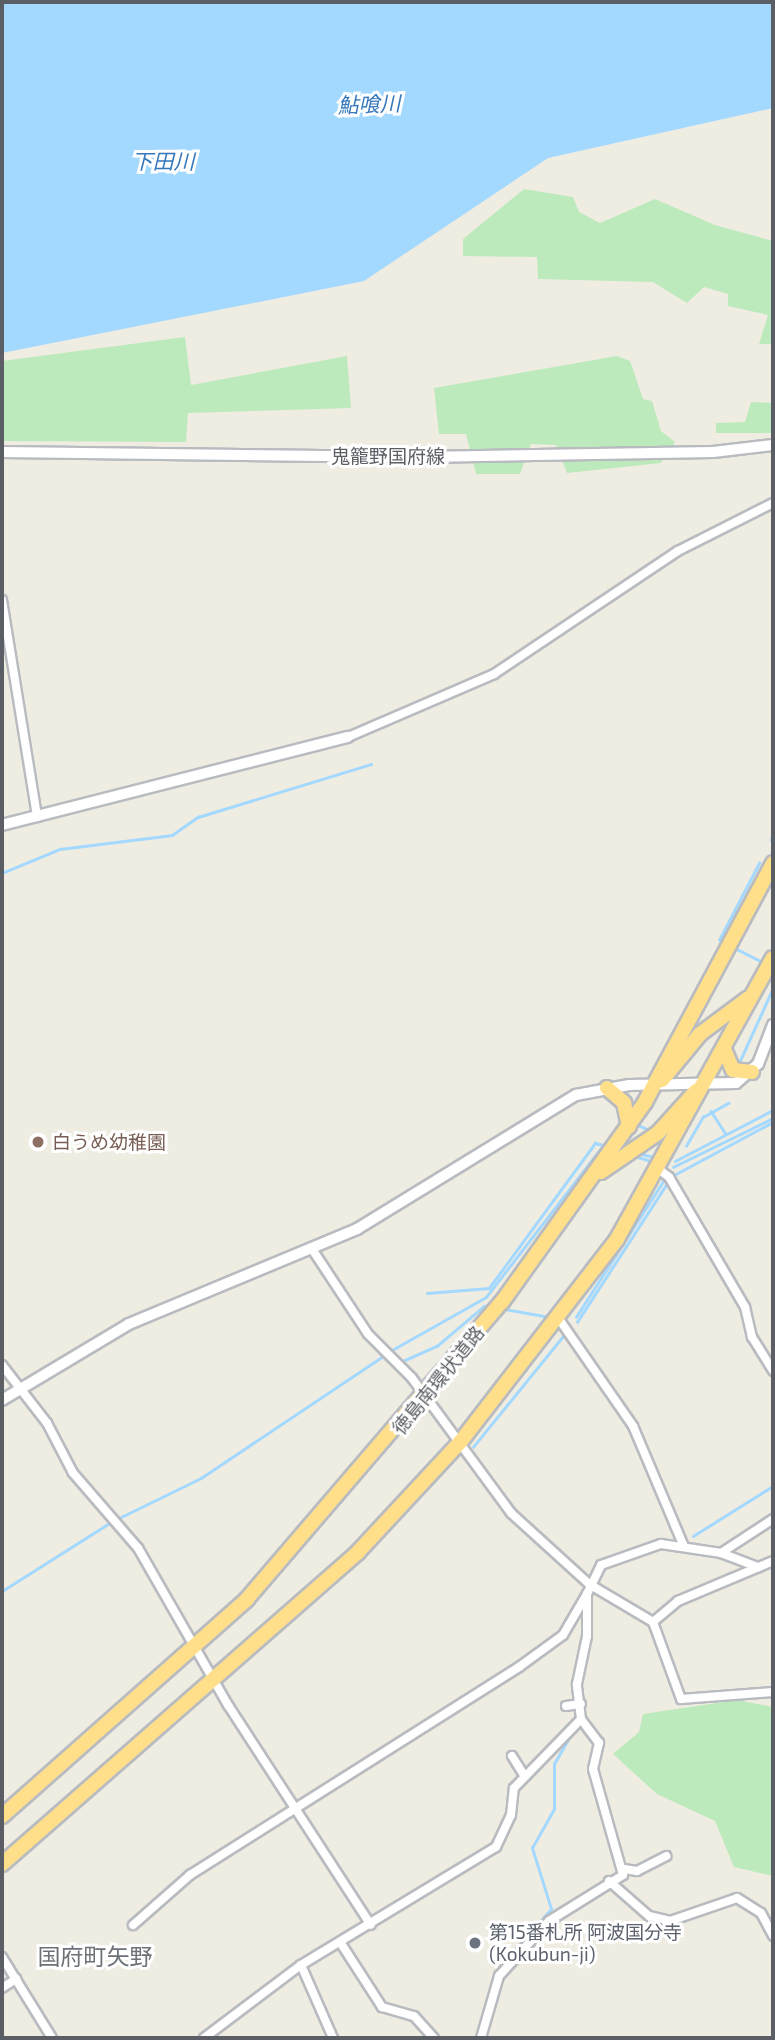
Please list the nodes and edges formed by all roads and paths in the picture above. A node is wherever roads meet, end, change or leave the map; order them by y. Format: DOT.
graph roads {
  1 [pos="773,445"];
  2 [pos="2,452"];
  3 [pos="773,503"];
  4 [pos="2,600"];
  5 [pos="348,737"];
  6 [pos="37,817"];
  7 [pos="2,825"];
  8 [pos="773,863"];
  9 [pos="773,958"];
  10 [pos="756,991"];
  11 [pos="773,1025"];
  12 [pos="724,1049"];
  13 [pos="752,1072"];
  14 [pos="655,1085"];
  15 [pos="703,1085"];
  16 [pos="607,1088"];
  17 [pos="629,1126"];
  18 [pos="657,1168"];
  19 [pos="591,1179"];
  20 [pos="312,1249"];
  21 [pos="559,1319"];
  22 [pos="2,1365"];
  23 [pos="773,1371"];
  24 [pos="20,1388"];
  25 [pos="424,1396"];
  26 [pos="2,1400"];
  27 [pos="461,1441"];
  28 [pos="773,1519"];
  29 [pos="684,1546"];
  30 [pos="721,1553"];
  31 [pos="773,1561"];
  32 [pos="758,1567"];
  33 [pos="589,1584"];
  34 [pos="587,1594"];
  35 [pos="653,1622"];
  36 [pos="199,1645"];
  37 [pos="213,1679"];
  38 [pos="773,1692"];
  39 [pos="581,1704"];
  40 [pos="566,1706"];
  41 [pos="581,1720"];
  42 [pos="512,1756"];
  43 [pos="524,1775"];
  44 [pos="295,1809"];
  45 [pos="2,1816"];
  46 [pos="666,1856"];
  47 [pos="2,1864"];
  48 [pos="624,1869"];
  49 [pos="609,1881"];
  50 [pos="761,1913"];
  51 [pos="773,1914"];
  52 [pos="132,1924"];
  53 [pos="371,1925"];
  54 [pos="773,1936"];
  55 [pos="342,1945"];
  56 [pos="2,1957"];
  57 [pos="301,1965"];
  58 [pos="16,1979"];
  59 [pos="2,1988"];
  60 [pos="52,2038"];
  61 [pos="204,2038"];
  62 [pos="333,2038"];
  63 [pos="435,2038"];
  64 [pos="481,2038"];
  1 -- 2 [label="street, 鬼籠野国府線"];
  3 -- 5 [label="street"];
  4 -- 6 [label="street"];
  5 -- 6 [label="street"];
  6 -- 7 [label="street"];
  8 -- 14 [label="highway, 徳島南環状道路"];
  9 -- 10 [label="highway"];
  10 -- 12 [label="highway"];
  10 -- 14 [label="highway"];
  11 -- 13 [label="street"];
  12 -- 13 [label="highway"];
  12 -- 15 [label="highway"];
  13 -- 15 [label="street"];
  14 -- 15 [label="street"];
  14 -- 16 [label="street"];
  14 -- 17 [label="highway, 徳島南環状道路"];
  15 -- 18 [label="highway"];
  15 -- 19 [label="highway"];
  16 -- 17 [label="highway"];
  16 -- 20 [label="street"];
  17 -- 19 [label="highway, 徳島南環状道路"];
  18 -- 21 [label="highway"];
  18 -- 23 [label="street"];
  19 -- 25 [label="highway, 徳島南環状道路"];
  20 -- 24 [label="street"];
  20 -- 25 [label="street"];
  21 -- 27 [label="highway"];
  21 -- 29 [label="street"];
  22 -- 24 [label="street"];
  24 -- 26 [label="street"];
  24 -- 36 [label="street"];
  25 -- 27 [label="street"];
  25 -- 36 [label="highway, 徳島南環状道路"];
  27 -- 33 [label="street"];
  27 -- 37 [label="highway"];
  28 -- 30 [label="street"];
  29 -- 30 [label="street"];
  29 -- 33 [label="street"];
  30 -- 32 [label="street"];
  31 -- 32 [label="street"];
  32 -- 35 [label="street"];
  33 -- 34 [label="street"];
  33 -- 35 [label="street"];
  34 -- 39 [label="street"];
  34 -- 44 [label="street"];
  35 -- 38 [label="street"];
  36 -- 37 [label="street"];
  36 -- 45 [label="highway, 徳島南環状道路"];
  37 -- 44 [label="street"];
  37 -- 47 [label="highway"];
  39 -- 40 [label="street"];
  39 -- 41 [label="street"];
  41 -- 43 [label="street"];
  41 -- 48 [label="street"];
  42 -- 43 [label="street"];
  43 -- 53 [label="street"];
  44 -- 52 [label="street"];
  44 -- 53 [label="street"];
  46 -- 48 [label="street"];
  48 -- 49 [label="street"];
  49 -- 50 [label="street"];
  49 -- 64 [label="street"];
  50 -- 51 [label="street"];
  50 -- 54 [label="street"];
  53 -- 55 [label="street"];
  55 -- 57 [label="street"];
  55 -- 63 [label="street"];
  56 -- 58 [label="street"];
  57 -- 61 [label="street"];
  57 -- 62 [label="street"];
  58 -- 59 [label="street"];
  58 -- 60 [label="street"];
}
